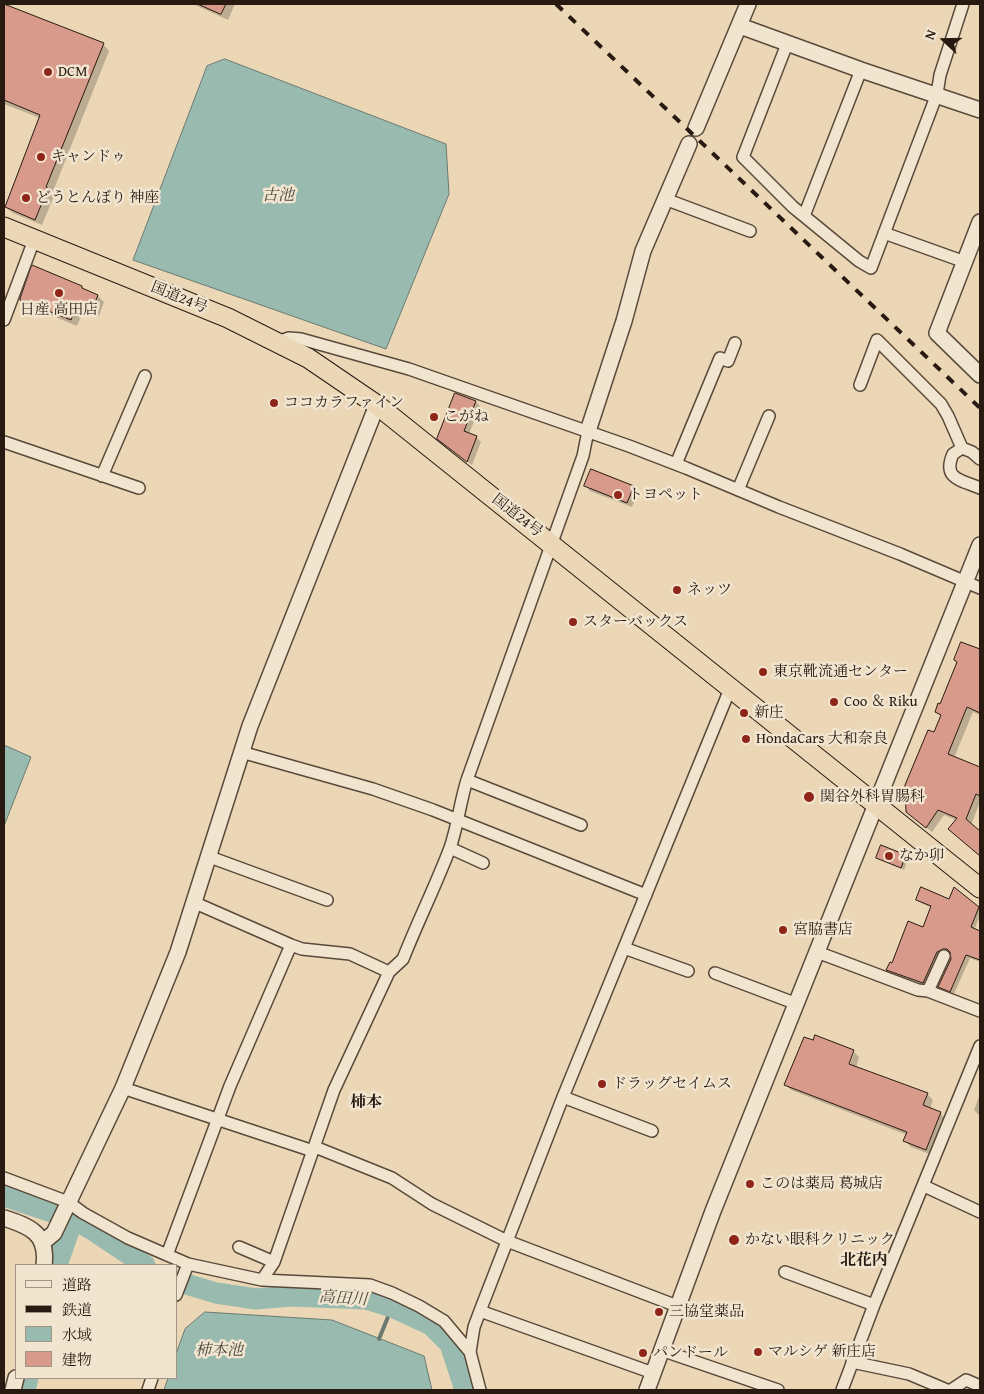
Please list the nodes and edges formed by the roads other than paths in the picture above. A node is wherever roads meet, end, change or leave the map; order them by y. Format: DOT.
graph roads {
  1 [pos="748,4"];
  2 [pos="962,4"];
  3 [pos="740,26"];
  4 [pos="787,44"];
  5 [pos="861,70"];
  6 [pos="937,94"];
  7 [pos="980,110"];
  8 [pos="696,128"];
  9 [pos="689,144"];
  10 [pos="665,199"];
  11 [pos="804,216"];
  12 [pos="980,222"];
  13 [pos="4,227"];
  14 [pos="750,231"];
  15 [pos="884,233"];
  16 [pos="34,240"];
  17 [pos="965,262"];
  18 [pos="4,320"];
  19 [pos="277,342"];
  20 [pos="735,343"];
  21 [pos="980,375"];
  22 [pos="145,376"];
  23 [pos="860,385"];
  24 [pos="377,405"];
  25 [pos="769,416"];
  26 [pos="588,431"];
  27 [pos="4,442"];
  28 [pos="962,448"];
  29 [pos="980,459"];
  30 [pos="676,464"];
  31 [pos="102,476"];
  32 [pos="139,488"];
  33 [pos="980,488"];
  34 [pos="738,490"];
  35 [pos="551,543"];
  36 [pos="980,545"];
  37 [pos="966,582"];
  38 [pos="980,588"];
  39 [pos="730,689"];
  40 [pos="241,752"];
  41 [pos="467,780"];
  42 [pos="876,805"];
  43 [pos="458,821"];
  44 [pos="581,825"];
  45 [pos="450,848"];
  46 [pos="207,856"];
  47 [pos="483,863"];
  48 [pos="980,888"];
  49 [pos="646,895"];
  50 [pos="327,900"];
  51 [pos="193,902"];
  52 [pos="291,945"];
  53 [pos="624,948"];
  54 [pos="817,952"];
  55 [pos="944,956"];
  56 [pos="688,971"];
  57 [pos="389,972"];
  58 [pos="714,973"];
  59 [pos="928,991"];
  60 [pos="797,1004"];
  61 [pos="980,1010"];
  62 [pos="980,1046"];
  63 [pos="123,1088"];
  64 [pos="563,1097"];
  65 [pos="218,1121"];
  66 [pos="652,1131"];
  67 [pos="314,1149"];
  68 [pos="4,1178"];
  69 [pos="924,1186"];
  70 [pos="68,1202"];
  71 [pos="980,1212"];
  72 [pos="4,1218"];
  73 [pos="507,1241"];
  74 [pos="42,1243"];
  75 [pos="238,1247"];
  76 [pos="167,1255"];
  77 [pos="274,1262"];
  78 [pos="44,1264"];
  79 [pos="188,1264"];
  80 [pos="785,1272"];
  81 [pos="262,1280"];
  82 [pos="178,1289"];
  83 [pos="677,1306"];
  84 [pos="874,1306"];
  85 [pos="480,1311"];
  86 [pos="661,1350"];
  87 [pos="470,1352"];
  88 [pos="852,1362"];
  89 [pos="653,1373"];
  90 [pos="980,1386"];
  91 [pos="4,1389"];
  92 [pos="7,1390"];
  93 [pos="480,1390"];
  94 [pos="647,1390"];
  95 [pos="778,1390"];
  96 [pos="842,1390"];
  97 [pos="949,1390"];
  1 -- 3 [label="street"];
  2 -- 6 [label="street"];
  3 -- 4 [label="street"];
  3 -- 8 [label="street"];
  4 -- 5 [label="street"];
  4 -- 11 [label="street"];
  5 -- 6 [label="street"];
  5 -- 11 [label="street"];
  6 -- 7 [label="street"];
  6 -- 15 [label="street"];
  9 -- 10 [label="street"];
  10 -- 14 [label="street"];
  10 -- 26 [label="street"];
  11 -- 15 [label="street"];
  12 -- 17 [label="street"];
  13 -- 16 [label="highway, 国道24号"];
  15 -- 17 [label="street"];
  16 -- 18 [label="street"];
  16 -- 19 [label="highway, 国道24号"];
  17 -- 21 [label="street"];
  19 -- 24 [label="highway, 国道24号"];
  19 -- 26 [label="street"];
  20 -- 30 [label="street"];
  22 -- 31 [label="street"];
  23 -- 28 [label="street"];
  24 -- 35 [label="highway, 国道24号"];
  24 -- 40 [label="street"];
  25 -- 34 [label="street"];
  26 -- 30 [label="street"];
  26 -- 35 [label="street"];
  27 -- 31 [label="street"];
  28 -- 29 [label="street"];
  28 -- 33 [label="street"];
  30 -- 34 [label="street"];
  31 -- 32 [label="street"];
  34 -- 37 [label="street"];
  35 -- 39 [label="highway, 国道24号"];
  35 -- 41 [label="street"];
  36 -- 37 [label="street"];
  37 -- 38 [label="street"];
  37 -- 42 [label="street"];
  39 -- 42 [label="highway, 国道24号"];
  39 -- 49 [label="street"];
  40 -- 43 [label="street"];
  40 -- 46 [label="street"];
  41 -- 43 [label="street"];
  41 -- 44 [label="street"];
  42 -- 48 [label="highway, 国道24号"];
  42 -- 54 [label="street"];
  43 -- 45 [label="street"];
  43 -- 49 [label="street"];
  45 -- 47 [label="street"];
  45 -- 57 [label="street"];
  46 -- 50 [label="street"];
  46 -- 51 [label="street"];
  49 -- 53 [label="street"];
  51 -- 52 [label="street"];
  51 -- 63 [label="street"];
  52 -- 57 [label="street"];
  52 -- 65 [label="street"];
  53 -- 56 [label="street"];
  53 -- 64 [label="street"];
  54 -- 59 [label="street"];
  54 -- 60 [label="street"];
  55 -- 59 [label="street"];
  57 -- 67 [label="street"];
  58 -- 60 [label="street"];
  59 -- 61 [label="street"];
  60 -- 83 [label="street"];
  62 -- 69 [label="street"];
  63 -- 65 [label="street"];
  63 -- 70 [label="street"];
  64 -- 66 [label="street"];
  64 -- 73 [label="street"];
  65 -- 67 [label="street"];
  65 -- 76 [label="street"];
  67 -- 73 [label="street"];
  67 -- 77 [label="street"];
  68 -- 70 [label="street"];
  69 -- 71 [label="street"];
  69 -- 84 [label="street"];
  70 -- 74 [label="street"];
  70 -- 76 [label="street"];
  72 -- 74 [label="street"];
  73 -- 83 [label="street"];
  73 -- 85 [label="street"];
  74 -- 78 [label="street"];
  75 -- 77 [label="street"];
  76 -- 79 [label="street"];
  77 -- 81 [label="street"];
  79 -- 81 [label="street"];
  79 -- 82 [label="street"];
  80 -- 84 [label="street"];
  81 -- 87 [label="street"];
  83 -- 86 [label="street"];
  84 -- 88 [label="street"];
  85 -- 87 [label="street"];
  85 -- 89 [label="street"];
  86 -- 89 [label="street"];
  86 -- 95 [label="street"];
  87 -- 93 [label="street"];
  88 -- 96 [label="street"];
  88 -- 97 [label="street"];
  89 -- 94 [label="street"];
  90 -- 97 [label="street"];
  91 -- 92 [label="street"];
}
